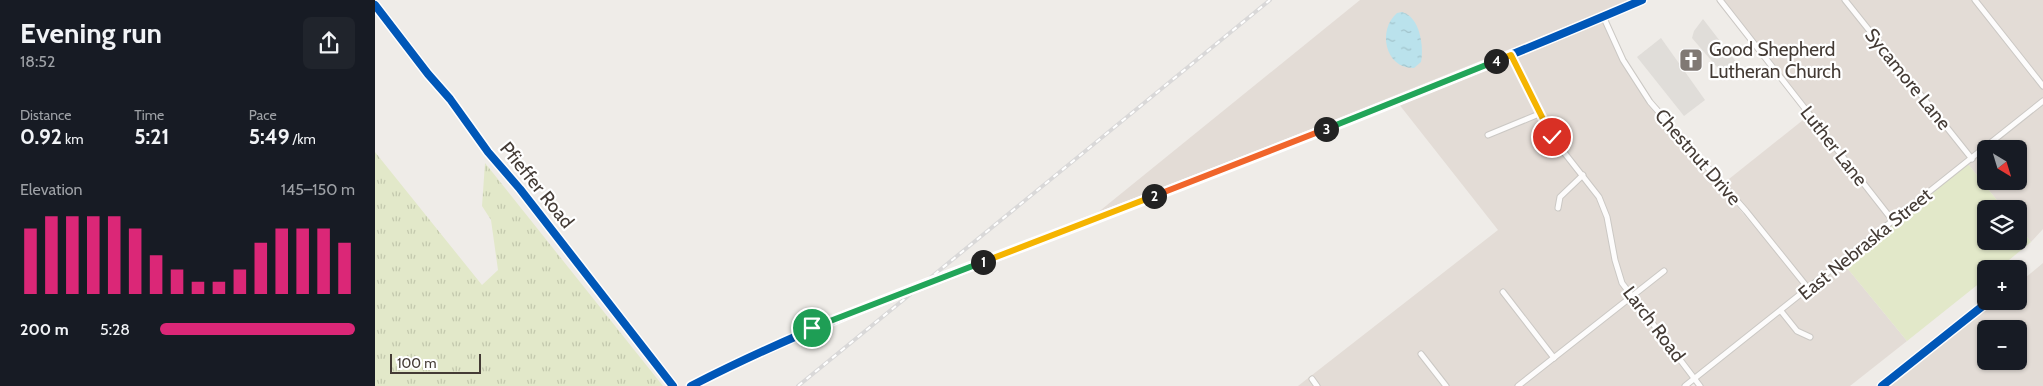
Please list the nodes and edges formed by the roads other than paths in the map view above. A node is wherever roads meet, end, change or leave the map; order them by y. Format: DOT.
graph roads {
  1 [pos="1642,0"];
  2 [pos="1720,0"];
  3 [pos="1845,0"];
  4 [pos="1975,0"];
  5 [pos="375,5"];
  6 [pos="1603,16"];
  7 [pos="1511,55"];
  8 [pos="2043,86"];
  9 [pos="2043,101"];
  10 [pos="1539,114"];
  11 [pos="1488,135"];
  12 [pos="1972,158"];
  13 [pos="1583,175"];
  14 [pos="1558,208"];
  15 [pos="1893,221"];
  16 [pos="1663,271"];
  17 [pos="1808,288"];
  18 [pos="1503,292"];
  19 [pos="1631,296"];
  20 [pos="1781,311"];
  21 [pos="1810,337"];
  22 [pos="1421,354"];
  23 [pos="1555,358"];
  24 [pos="1312,379"];
  25 [pos="1695,379"];
  26 [pos="673,386"];
  27 [pos="691,386"];
  28 [pos="1317,386"];
  29 [pos="1446,386"];
  30 [pos="1518,386"];
  31 [pos="1685,386"];
  32 [pos="1700,386"];
  1 -- 6 [label="street"];
  2 -- 15 [label="street, Luther Lane"];
  3 -- 12 [label="street, Sycamore Lane"];
  4 -- 8 [label="street"];
  5 -- 26 [label="street, Pfieffer Road"];
  6 -- 7 [label="street"];
  6 -- 17 [label="street, Chestnut Drive"];
  7 -- 10 [label="street, Larch Road"];
  7 -- 27 [label="street"];
  9 -- 12 [label="street, East Nebraska Street"];
  10 -- 11 [label="street"];
  10 -- 13 [label="street, Larch Road"];
  12 -- 15 [label="street, East Nebraska Street"];
  13 -- 14 [label="street"];
  13 -- 19 [label="street, Larch Road"];
  15 -- 17 [label="street, East Nebraska Street"];
  16 -- 19 [label="street"];
  17 -- 20 [label="street, East Nebraska Street"];
  18 -- 23 [label="street"];
  19 -- 23 [label="street"];
  19 -- 25 [label="street, Larch Road"];
  20 -- 21 [label="street"];
  20 -- 25 [label="street, East Nebraska Street"];
  22 -- 29 [label="street"];
  23 -- 30 [label="street"];
  24 -- 28 [label="street"];
  25 -- 31 [label="street, East Nebraska Street"];
  25 -- 32 [label="street, Larch Road"];
}
